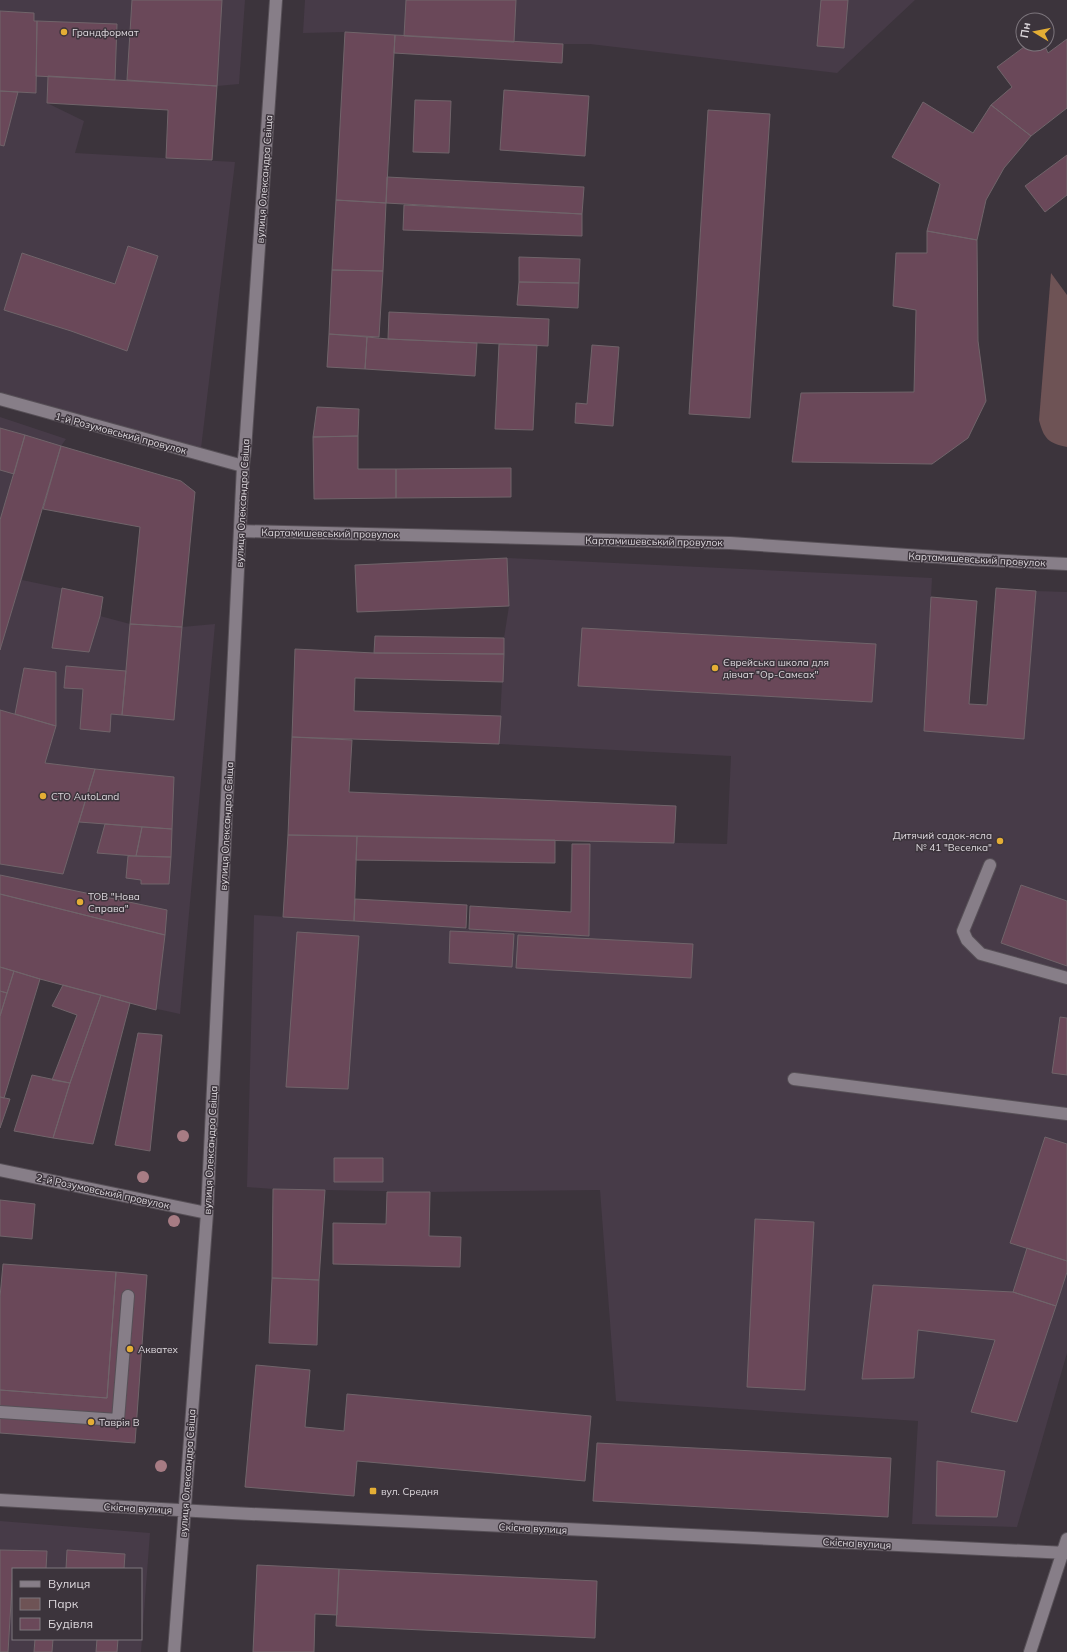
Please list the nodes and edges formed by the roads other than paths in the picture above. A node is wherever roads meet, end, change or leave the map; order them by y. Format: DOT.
graph roads {
  1 [pos="276,0"];
  2 [pos="0,399"];
  3 [pos="243,466"];
  4 [pos="240,531"];
  5 [pos="1067,564"];
  6 [pos="990,865"];
  7 [pos="1067,978"];
  8 [pos="794,1079"];
  9 [pos="1067,1114"];
  10 [pos="0,1170"];
  11 [pos="207,1213"];
  12 [pos="128,1296"];
  13 [pos="0,1412"];
  14 [pos="0,1500"];
  15 [pos="184,1511"];
  16 [pos="1067,1539"];
  17 [pos="1065,1553"];
  18 [pos="174,1652"];
  19 [pos="1030,1652"];
  1 -- 3 [label="street, вулиця Олександра Свіща"];
  2 -- 3 [label="street, 1-й Розумовський провулок"];
  3 -- 4 [label="street, вулиця Олександра Свіща"];
  4 -- 5 [label="street, Картамишевський провулок"];
  4 -- 11 [label="street, вулиця Олександра Свіща"];
  6 -- 7 [label="street"];
  8 -- 9 [label="street"];
  10 -- 11 [label="street, 2-й Розумовський провулок"];
  11 -- 15 [label="street, вулиця Олександра Свіща"];
  12 -- 13 [label="street"];
  14 -- 15 [label="street, Cкісна вулиця"];
  15 -- 17 [label="street, Cкісна вулиця"];
  15 -- 18 [label="street, вулиця Олександра Свіща"];
  16 -- 17 [label="street"];
  17 -- 19 [label="street"];
}
